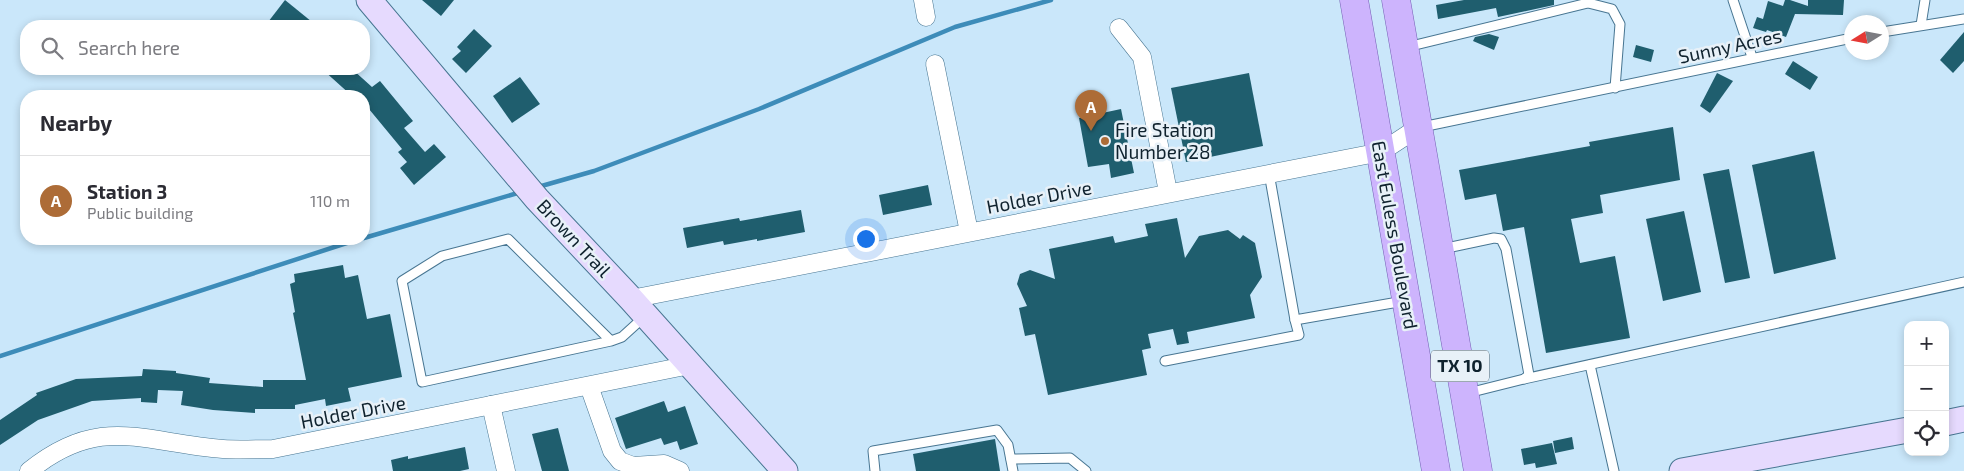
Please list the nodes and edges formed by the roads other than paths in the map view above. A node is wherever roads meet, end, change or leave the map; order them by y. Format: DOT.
graph roads {
  1 [pos="369,0"];
  2 [pos="1354,0"];
  3 [pos="1396,0"];
  4 [pos="1734,0"];
  5 [pos="1925,0"];
  6 [pos="1964,19"];
  7 [pos="1921,25"];
  8 [pos="1119,28"];
  9 [pos="1889,31"];
  10 [pos="1844,40"];
  11 [pos="1405,47"];
  12 [pos="1752,57"];
  13 [pos="935,64"];
  14 [pos="1615,88"];
  15 [pos="1419,128"];
  16 [pos="1381,152"];
  17 [pos="1269,173"];
  18 [pos="1168,192"];
  19 [pos="969,232"];
  20 [pos="1440,249"];
  21 [pos="1964,282"];
  22 [pos="1407,300"];
  23 [pos="638,307"];
  24 [pos="1295,320"];
  25 [pos="611,340"];
  26 [pos="1165,361"];
  27 [pos="690,365"];
  28 [pos="1590,365"];
  29 [pos="1524,379"];
  30 [pos="589,386"];
  31 [pos="1465,394"];
  32 [pos="491,405"];
  33 [pos="1964,419"];
  34 [pos="1949,422"];
  35 [pos="1904,431"];
  36 [pos="1011,459"];
  37 [pos="29,471"];
  38 [pos="506,471"];
  39 [pos="680,471"];
  40 [pos="785,471"];
  41 [pos="874,471"];
  42 [pos="1013,471"];
  43 [pos="1086,471"];
  44 [pos="1436,471"];
  45 [pos="1478,471"];
  46 [pos="1614,471"];
  47 [pos="1682,471"];
  1 -- 23 [label="main road, Brown Trail"];
  2 -- 16 [label="main road, East Euless Boulevard / TX 10"];
  3 -- 11 [label="main road, TX 10"];
  4 -- 12 [label="lane"];
  5 -- 7 [label="lane"];
  6 -- 7 [label="lane"];
  7 -- 9 [label="lane"];
  8 -- 18 [label="street"];
  10 -- 12 [label="lane, Sunny Acres"];
  11 -- 14 [label="lane"];
  11 -- 15 [label="main road, TX 10"];
  12 -- 14 [label="lane, Sunny Acres"];
  13 -- 19 [label="street"];
  14 -- 15 [label="lane, Sunny Acres"];
  15 -- 16 [label="street, Holder Drive"];
  15 -- 20 [label="main road, TX 10"];
  16 -- 17 [label="street, Holder Drive"];
  16 -- 22 [label="main road, East Euless Boulevard / TX 10"];
  17 -- 18 [label="street, Holder Drive"];
  17 -- 24 [label="lane"];
  18 -- 19 [label="street, Holder Drive"];
  19 -- 23 [label="street, Holder Drive"];
  20 -- 29 [label="lane"];
  20 -- 31 [label="main road, TX 10"];
  21 -- 28 [label="lane"];
  22 -- 24 [label="lane"];
  22 -- 44 [label="main road, East Euless Boulevard / TX 10"];
  23 -- 25 [label="lane"];
  23 -- 27 [label="main road, Brown Trail"];
  24 -- 26 [label="lane"];
  25 -- 25 [label="lane"];
  27 -- 30 [label="street, Holder Drive"];
  27 -- 40 [label="main road, Brown Trail"];
  28 -- 29 [label="lane"];
  28 -- 46 [label="lane"];
  29 -- 31 [label="lane"];
  30 -- 32 [label="street, Holder Drive"];
  30 -- 39 [label="street"];
  31 -- 45 [label="main road, TX 10"];
  32 -- 37 [label="street, Holder Drive"];
  32 -- 38 [label="street"];
  33 -- 34 [label="main road"];
  35 -- 47 [label="main road"];
  36 -- 41 [label="lane"];
  36 -- 42 [label="lane"];
  36 -- 43 [label="lane"];
}
